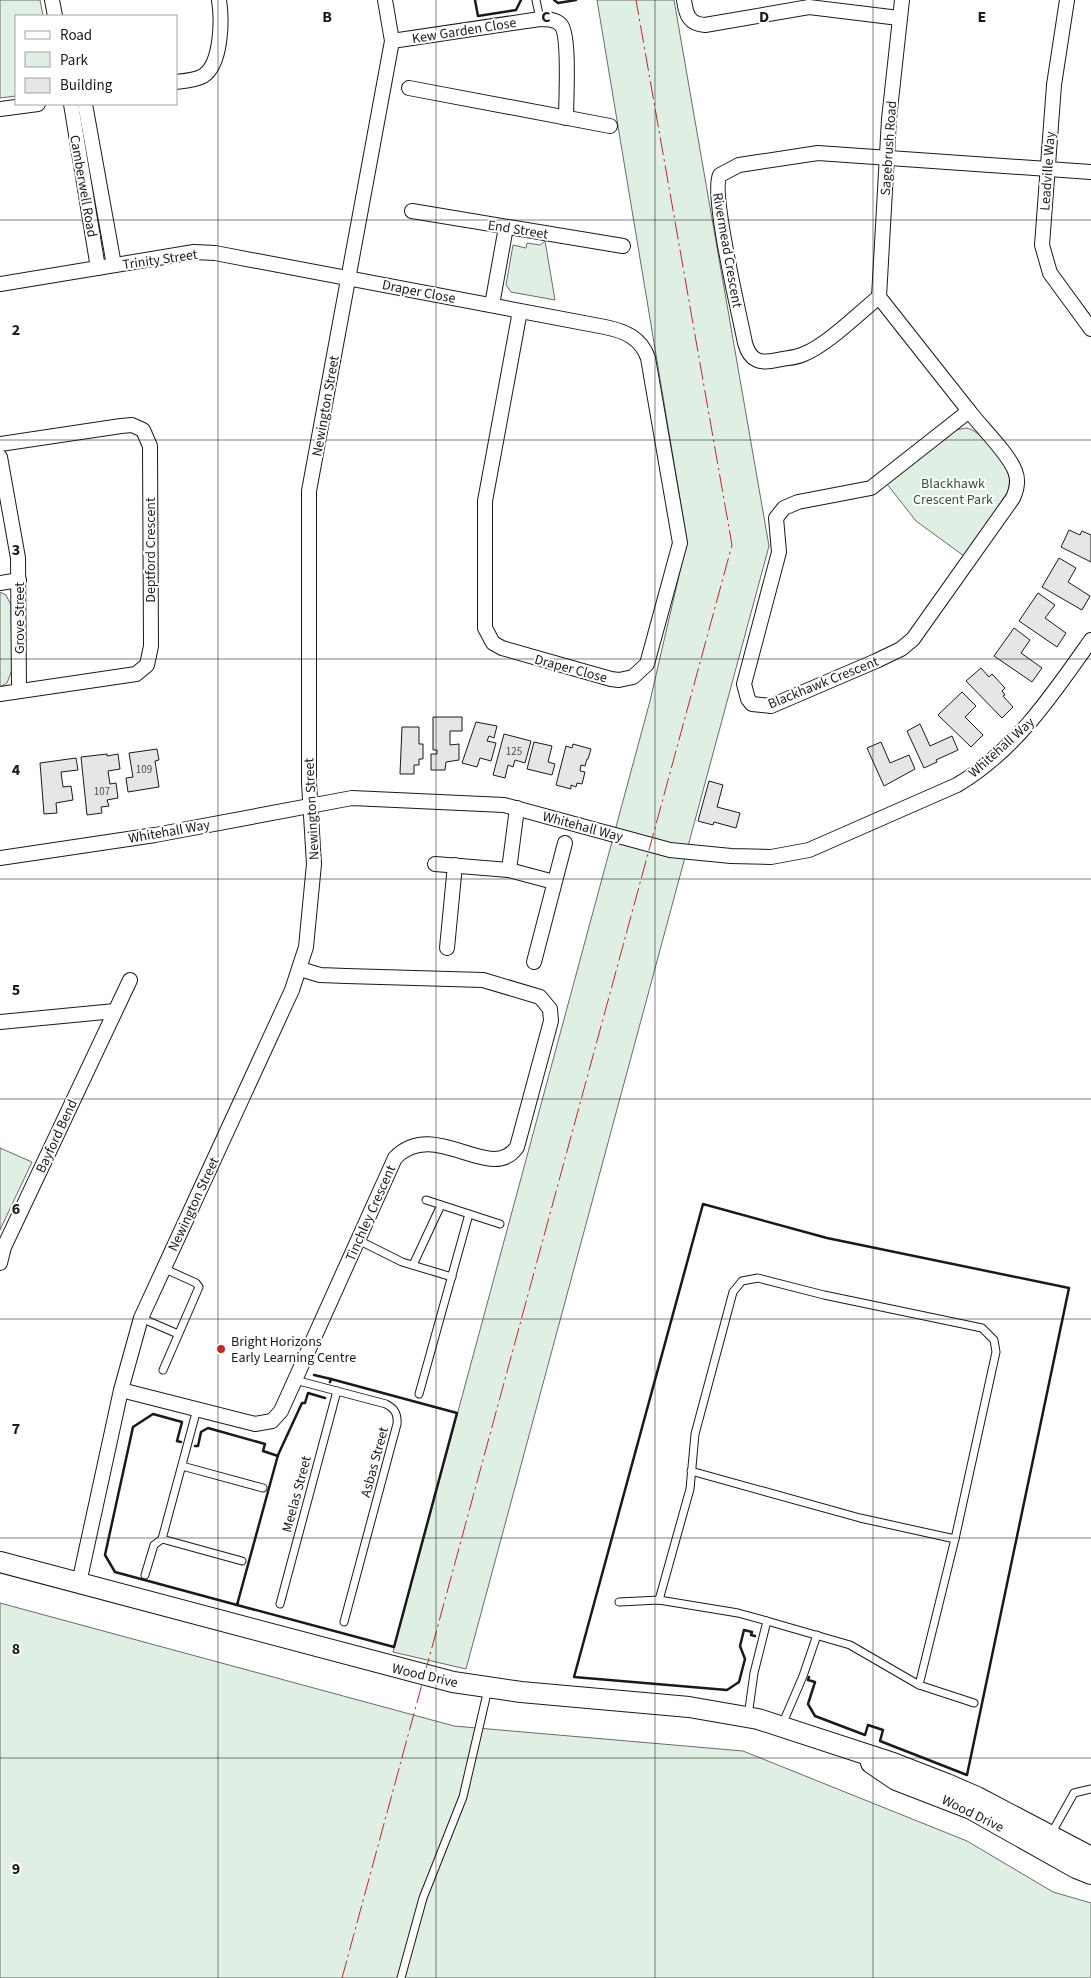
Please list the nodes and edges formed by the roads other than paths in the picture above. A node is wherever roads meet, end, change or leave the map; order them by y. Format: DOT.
graph roads {
  1 [pos="52,0"];
  2 [pos="218,0"];
  3 [pos="385,0"];
  4 [pos="536,0"];
  5 [pos="684,0"];
  6 [pos="902,0"];
  7 [pos="1067,0"];
  8 [pos="55,15"];
  9 [pos="899,18"];
  10 [pos="540,19"];
  11 [pos="392,41"];
  12 [pos="178,82"];
  13 [pos="409,88"];
  14 [pos="30,105"];
  15 [pos="71,105"];
  16 [pos="85,105"];
  17 [pos="0,109"];
  18 [pos="566,118"];
  19 [pos="610,126"];
  20 [pos="886,158"];
  21 [pos="1048,169"];
  22 [pos="1091,172"];
  23 [pos="412,211"];
  24 [pos="506,227"];
  25 [pos="623,246"];
  26 [pos="114,265"];
  27 [pos="98,268"];
  28 [pos="348,278"];
  29 [pos="0,284"];
  30 [pos="879,297"];
  31 [pos="492,305"];
  32 [pos="520,311"];
  33 [pos="1091,329"];
  34 [pos="969,411"];
  35 [pos="0,444"];
  36 [pos="0,456"];
  37 [pos="19,580"];
  38 [pos="0,583"];
  39 [pos="1091,640"];
  40 [pos="19,690"];
  41 [pos="0,694"];
  42 [pos="310,806"];
  43 [pos="518,808"];
  44 [pos="565,843"];
  45 [pos="0,858"];
  46 [pos="435,864"];
  47 [pos="455,865"];
  48 [pos="509,870"];
  49 [pos="554,882"];
  50 [pos="447,948"];
  51 [pos="534,962"];
  52 [pos="300,969"];
  53 [pos="130,980"];
  54 [pos="115,1010"];
  55 [pos="0,1022"];
  56 [pos="426,1200"];
  57 [pos="441,1205"];
  58 [pos="470,1214"];
  59 [pos="500,1224"];
  60 [pos="358,1240"];
  61 [pos="2,1247"];
  62 [pos="0,1263"];
  63 [pos="413,1265"];
  64 [pos="163,1268"];
  65 [pos="452,1276"];
  66 [pos="141,1318"];
  67 [pos="178,1334"];
  68 [pos="163,1370"];
  69 [pos="295,1380"];
  70 [pos="122,1390"];
  71 [pos="337,1391"];
  72 [pos="419,1394"];
  73 [pos="197,1409"];
  74 [pos="182,1466"];
  75 [pos="691,1471"];
  76 [pos="263,1488"];
  77 [pos="162,1539"];
  78 [pos="955,1539"];
  79 [pos="242,1561"];
  80 [pos="0,1562"];
  81 [pos="145,1575"];
  82 [pos="79,1583"];
  83 [pos="659,1600"];
  84 [pos="619,1602"];
  85 [pos="280,1604"];
  86 [pos="767,1621"];
  87 [pos="344,1622"];
  88 [pos="818,1635"];
  89 [pos="918,1685"];
  90 [pos="488,1688"];
  91 [pos="974,1703"];
  92 [pos="748,1716"];
  93 [pos="781,1726"];
  94 [pos="1091,1789"];
  95 [pos="1046,1843"];
  96 [pos="1091,1857"];
  97 [pos="1091,1874"];
  98 [pos="401,1978"];
  1 -- 8 [label="street"];
  2 -- 12 [label="street"];
  3 -- 11 [label="street, Newington Street"];
  4 -- 10 [label="lane"];
  5 -- 9 [label="street"];
  6 -- 9 [label="street, Sagebrush Road"];
  7 -- 21 [label="street, Leadville Way"];
  9 -- 20 [label="street, Sagebrush Road"];
  10 -- 11 [label="street, Kew Garden Close"];
  10 -- 18 [label="street"];
  11 -- 28 [label="street, Newington Street"];
  13 -- 18 [label="street"];
  14 -- 17 [label="street"];
  15 -- 27 [label="street, Camberwell Road"];
  16 -- 26 [label="street, Camberwell Road"];
  18 -- 19 [label="street"];
  20 -- 21 [label="street, Rivermead Crescent"];
  20 -- 30 [label="street, Sagebrush Road"];
  20 -- 30 [label="street, Rivermead Crescent"];
  21 -- 22 [label="street, Rivermead Crescent"];
  21 -- 33 [label="street, Leadville Way"];
  23 -- 24 [label="street, End Street"];
  24 -- 25 [label="street, End Street"];
  24 -- 31 [label="street"];
  26 -- 27 [label="street, Trinity Street"];
  26 -- 28 [label="street, Trinity Street"];
  27 -- 29 [label="street, Trinity Street"];
  28 -- 31 [label="street, Draper Close"];
  28 -- 42 [label="street, Newington Street"];
  30 -- 34 [label="street, Blackhawk Crescent"];
  31 -- 32 [label="street, Draper Close"];
  32 -- 32 [label="street, Draper Close"];
  34 -- 34 [label="street, Blackhawk Crescent"];
  35 -- 40 [label="street, Deptford Crescent"];
  36 -- 37 [label="street, Grove Street"];
  37 -- 38 [label="street"];
  37 -- 40 [label="street, Grove Street"];
  39 -- 43 [label="street, Whitehall Way"];
  40 -- 41 [label="street, Deptford Crescent"];
  42 -- 43 [label="street, Whitehall Way"];
  42 -- 45 [label="street, Whitehall Way"];
  42 -- 52 [label="street, Newington Street"];
  43 -- 48 [label="street"];
  44 -- 49 [label="street"];
  46 -- 47 [label="street"];
  47 -- 48 [label="street"];
  47 -- 50 [label="street"];
  48 -- 49 [label="street"];
  49 -- 51 [label="street"];
  52 -- 60 [label="street, Tinchley Crescent"];
  52 -- 64 [label="street, Newington Street"];
  53 -- 54 [label="street, Bayford Bend"];
  54 -- 55 [label="street"];
  54 -- 61 [label="street, Bayford Bend"];
  56 -- 57 [label="lane"];
  57 -- 58 [label="lane"];
  57 -- 63 [label="lane"];
  58 -- 59 [label="lane"];
  58 -- 65 [label="lane"];
  60 -- 63 [label="lane"];
  60 -- 69 [label="street, Tinchley Crescent"];
  61 -- 62 [label="street, Bayford Bend"];
  63 -- 65 [label="lane"];
  64 -- 66 [label="street, Newington Street"];
  64 -- 67 [label="lane"];
  65 -- 72 [label="lane"];
  66 -- 67 [label="lane"];
  66 -- 70 [label="street, Newington Street"];
  67 -- 68 [label="lane"];
  69 -- 71 [label="lane, Asbas Street"];
  69 -- 73 [label="street, Tinchley Crescent"];
  70 -- 73 [label="street, Tinchley Crescent"];
  70 -- 82 [label="street, Newington Street"];
  71 -- 85 [label="lane, Meelas Street"];
  71 -- 87 [label="lane, Asbas Street"];
  73 -- 74 [label="lane"];
  74 -- 76 [label="lane"];
  74 -- 77 [label="lane"];
  75 -- 78 [label="lane"];
  75 -- 78 [label="lane"];
  75 -- 83 [label="lane"];
  77 -- 79 [label="lane"];
  77 -- 81 [label="lane"];
  78 -- 89 [label="lane"];
  80 -- 82 [label="street, Wood Drive"];
  82 -- 90 [label="street, Wood Drive"];
  83 -- 84 [label="lane"];
  83 -- 86 [label="lane"];
  86 -- 88 [label="lane"];
  86 -- 92 [label="lane"];
  88 -- 89 [label="lane"];
  88 -- 93 [label="lane"];
  89 -- 91 [label="lane"];
  90 -- 92 [label="street, Wood Drive"];
  90 -- 98 [label="lane"];
  92 -- 93 [label="street, Wood Drive"];
  93 -- 95 [label="street, Wood Drive"];
  94 -- 95 [label="lane"];
  95 -- 96 [label="street, Wood Drive"];
  95 -- 97 [label="street, Wood Drive"];
}
